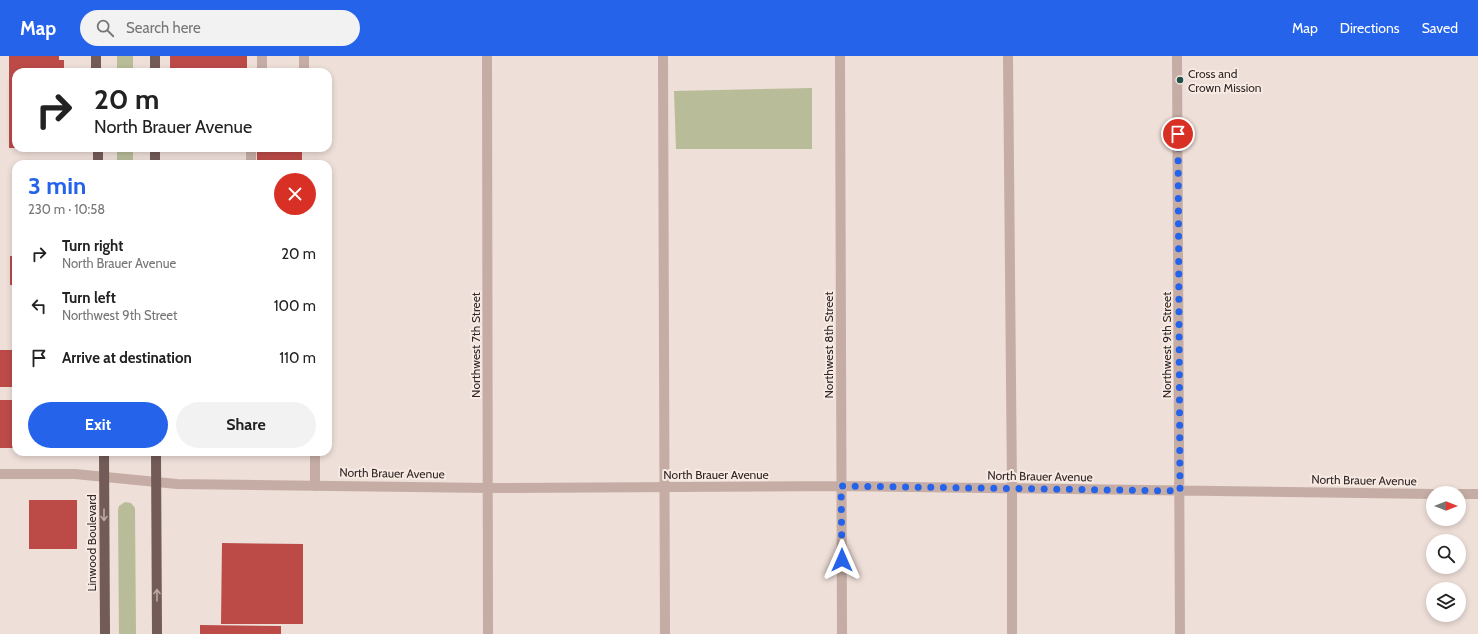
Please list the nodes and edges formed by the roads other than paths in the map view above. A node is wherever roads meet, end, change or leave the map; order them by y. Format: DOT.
graph roads {
  1 [pos="96,56"];
  2 [pos="154,56"];
  3 [pos="262,56"];
  4 [pos="304,56"];
  5 [pos="487,56"];
  6 [pos="662,56"];
  7 [pos="840,56"];
  8 [pos="1008,56"];
  9 [pos="1177,56"];
  10 [pos="96,68"];
  11 [pos="155,68"];
  12 [pos="262,68"];
  13 [pos="304,68"];
  14 [pos="104,456"];
  15 [pos="156,456"];
  16 [pos="315,456"];
  17 [pos="0,474"];
  18 [pos="104,476"];
  19 [pos="157,482"];
  20 [pos="315,486"];
  21 [pos="841,486"];
  22 [pos="664,487"];
  23 [pos="489,488"];
  24 [pos="1012,489"];
  25 [pos="1180,491"];
  26 [pos="1426,494"];
  27 [pos="1466,494"];
  28 [pos="1478,494"];
  29 [pos="105,634"];
  30 [pos="157,634"];
  31 [pos="488,634"];
  32 [pos="665,634"];
  33 [pos="842,634"];
  34 [pos="1012,634"];
  35 [pos="1180,634"];
  1 -- 10 [label="main road"];
  2 -- 11 [label="main road"];
  3 -- 12 [label="street"];
  4 -- 13 [label="street"];
  5 -- 23 [label="street, Northwest 7th Street"];
  6 -- 22 [label="street"];
  7 -- 21 [label="street, Northwest 8th Street"];
  8 -- 24 [label="street"];
  9 -- 25 [label="street, Northwest 9th Street"];
  14 -- 18 [label="main road, Linwood Boulevard"];
  15 -- 19 [label="main road"];
  16 -- 20 [label="street"];
  17 -- 18 [label="street, North Brauer Avenue"];
  18 -- 19 [label="street, North Brauer Avenue"];
  18 -- 29 [label="main road, Linwood Boulevard, one-way"];
  19 -- 20 [label="street, North Brauer Avenue"];
  30 -- 19 [label="main road, one-way"];
  20 -- 23 [label="street, North Brauer Avenue"];
  21 -- 22 [label="street, North Brauer Avenue"];
  21 -- 24 [label="street, North Brauer Avenue"];
  21 -- 33 [label="street, Northwest 8th Street"];
  22 -- 23 [label="street, North Brauer Avenue"];
  22 -- 32 [label="street"];
  23 -- 31 [label="street, Northwest 7th Street"];
  24 -- 25 [label="street, North Brauer Avenue"];
  24 -- 34 [label="street"];
  25 -- 26 [label="street, North Brauer Avenue"];
  25 -- 35 [label="street, Northwest 9th Street"];
  27 -- 28 [label="street"];
}
